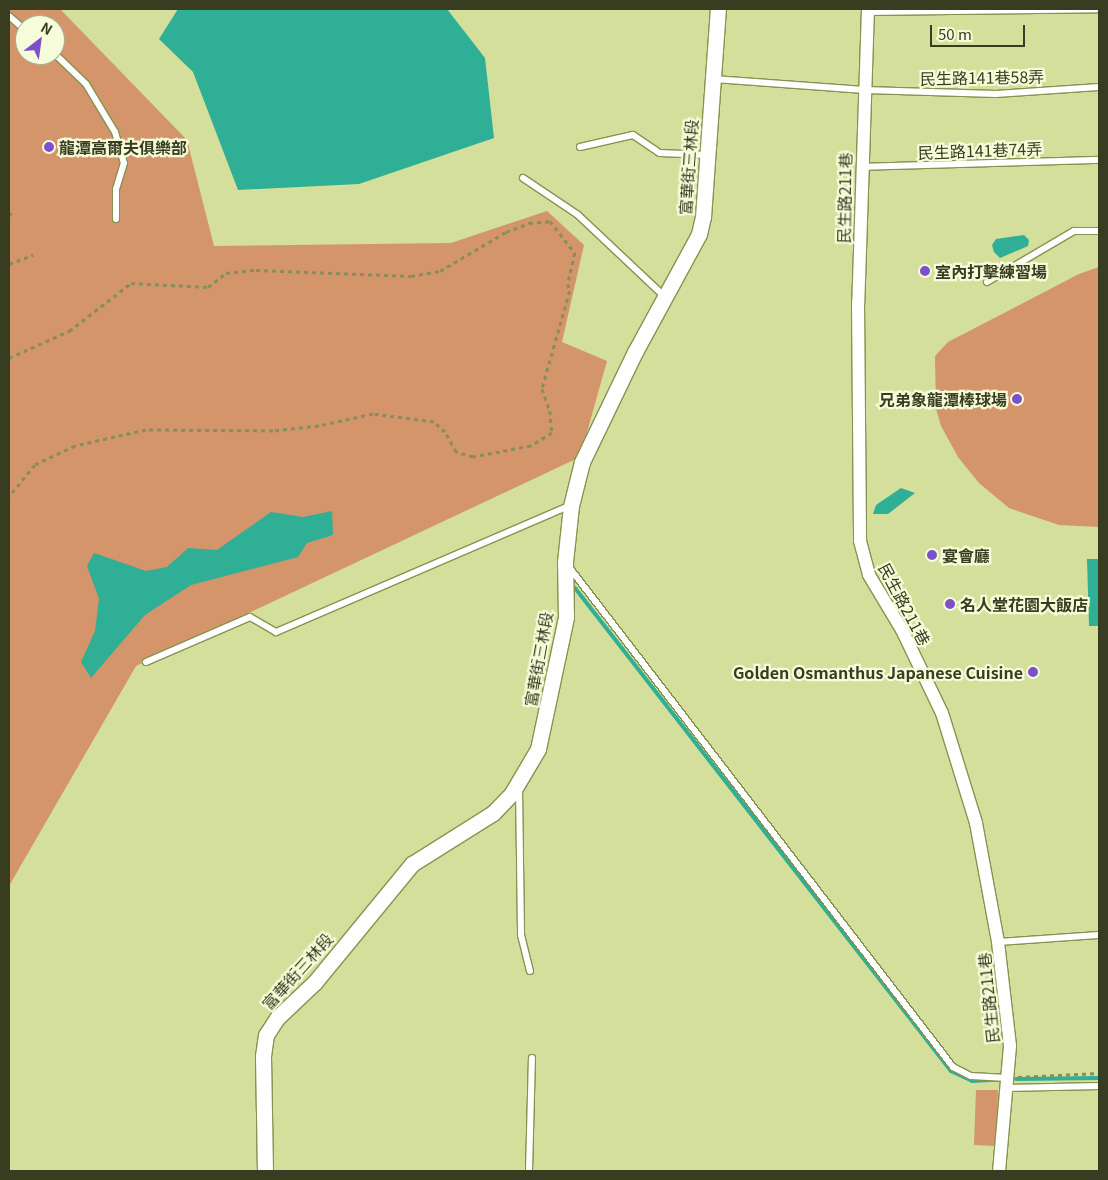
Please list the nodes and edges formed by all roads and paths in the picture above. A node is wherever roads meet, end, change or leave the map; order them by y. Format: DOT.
graph roads {
  1 [pos="718,9"];
  2 [pos="1056,9"];
  3 [pos="1099,9"];
  4 [pos="868,11"];
  5 [pos="65,64"];
  6 [pos="712,78"];
  7 [pos="1099,87"];
  8 [pos="865,90"];
  9 [pos="580,147"];
  10 [pos="707,155"];
  11 [pos="1099,160"];
  12 [pos="861,167"];
  13 [pos="523,178"];
  14 [pos="116,219"];
  15 [pos="1099,231"];
  16 [pos="33,255"];
  17 [pos="9,264"];
  18 [pos="987,282"];
  19 [pos="666,298"];
  20 [pos="9,358"];
  21 [pos="9,497"];
  22 [pos="570,506"];
  23 [pos="565,562"];
  24 [pos="146,662"];
  25 [pos="519,781"];
  26 [pos="1099,935"];
  27 [pos="998,942"];
  28 [pos="530,971"];
  29 [pos="532,1058"];
  30 [pos="1099,1073"];
  31 [pos="1007,1083"];
  32 [pos="1099,1086"];
  33 [pos="265,1171"];
  34 [pos="528,1171"];
  35 [pos="999,1171"];
  1 -- 6 [label="street, 富華街三林段"];
  2 -- 3 [label="lane"];
  2 -- 4 [label="lane"];
  4 -- 8 [label="street, 民生路211巷"];
  5 -- 14 [label="lane"];
  6 -- 8 [label="lane, 民生路141巷58弄"];
  6 -- 10 [label="street, 富華街三林段"];
  7 -- 8 [label="lane, 民生路141巷58弄"];
  8 -- 12 [label="street, 民生路211巷"];
  9 -- 10 [label="lane"];
  10 -- 19 [label="street, 富華街三林段"];
  11 -- 12 [label="lane, 民生路141巷74弄"];
  12 -- 27 [label="street, 民生路211巷"];
  13 -- 19 [label="lane"];
  15 -- 18 [label="lane"];
  16 -- 17 [label="path"];
  19 -- 22 [label="street, 富華街三林段"];
  20 -- 21 [label="path"];
  22 -- 23 [label="street, 富華街三林段"];
  22 -- 24 [label="lane"];
  23 -- 25 [label="street, 富華街三林段"];
  23 -- 31 [label="lane"];
  25 -- 28 [label="lane"];
  25 -- 33 [label="street, 富華街三林段"];
  26 -- 27 [label="lane"];
  27 -- 31 [label="street, 民生路211巷"];
  29 -- 34 [label="lane"];
  30 -- 31 [label="path"];
  31 -- 32 [label="lane"];
  31 -- 35 [label="street, 民生路211巷"];
}
